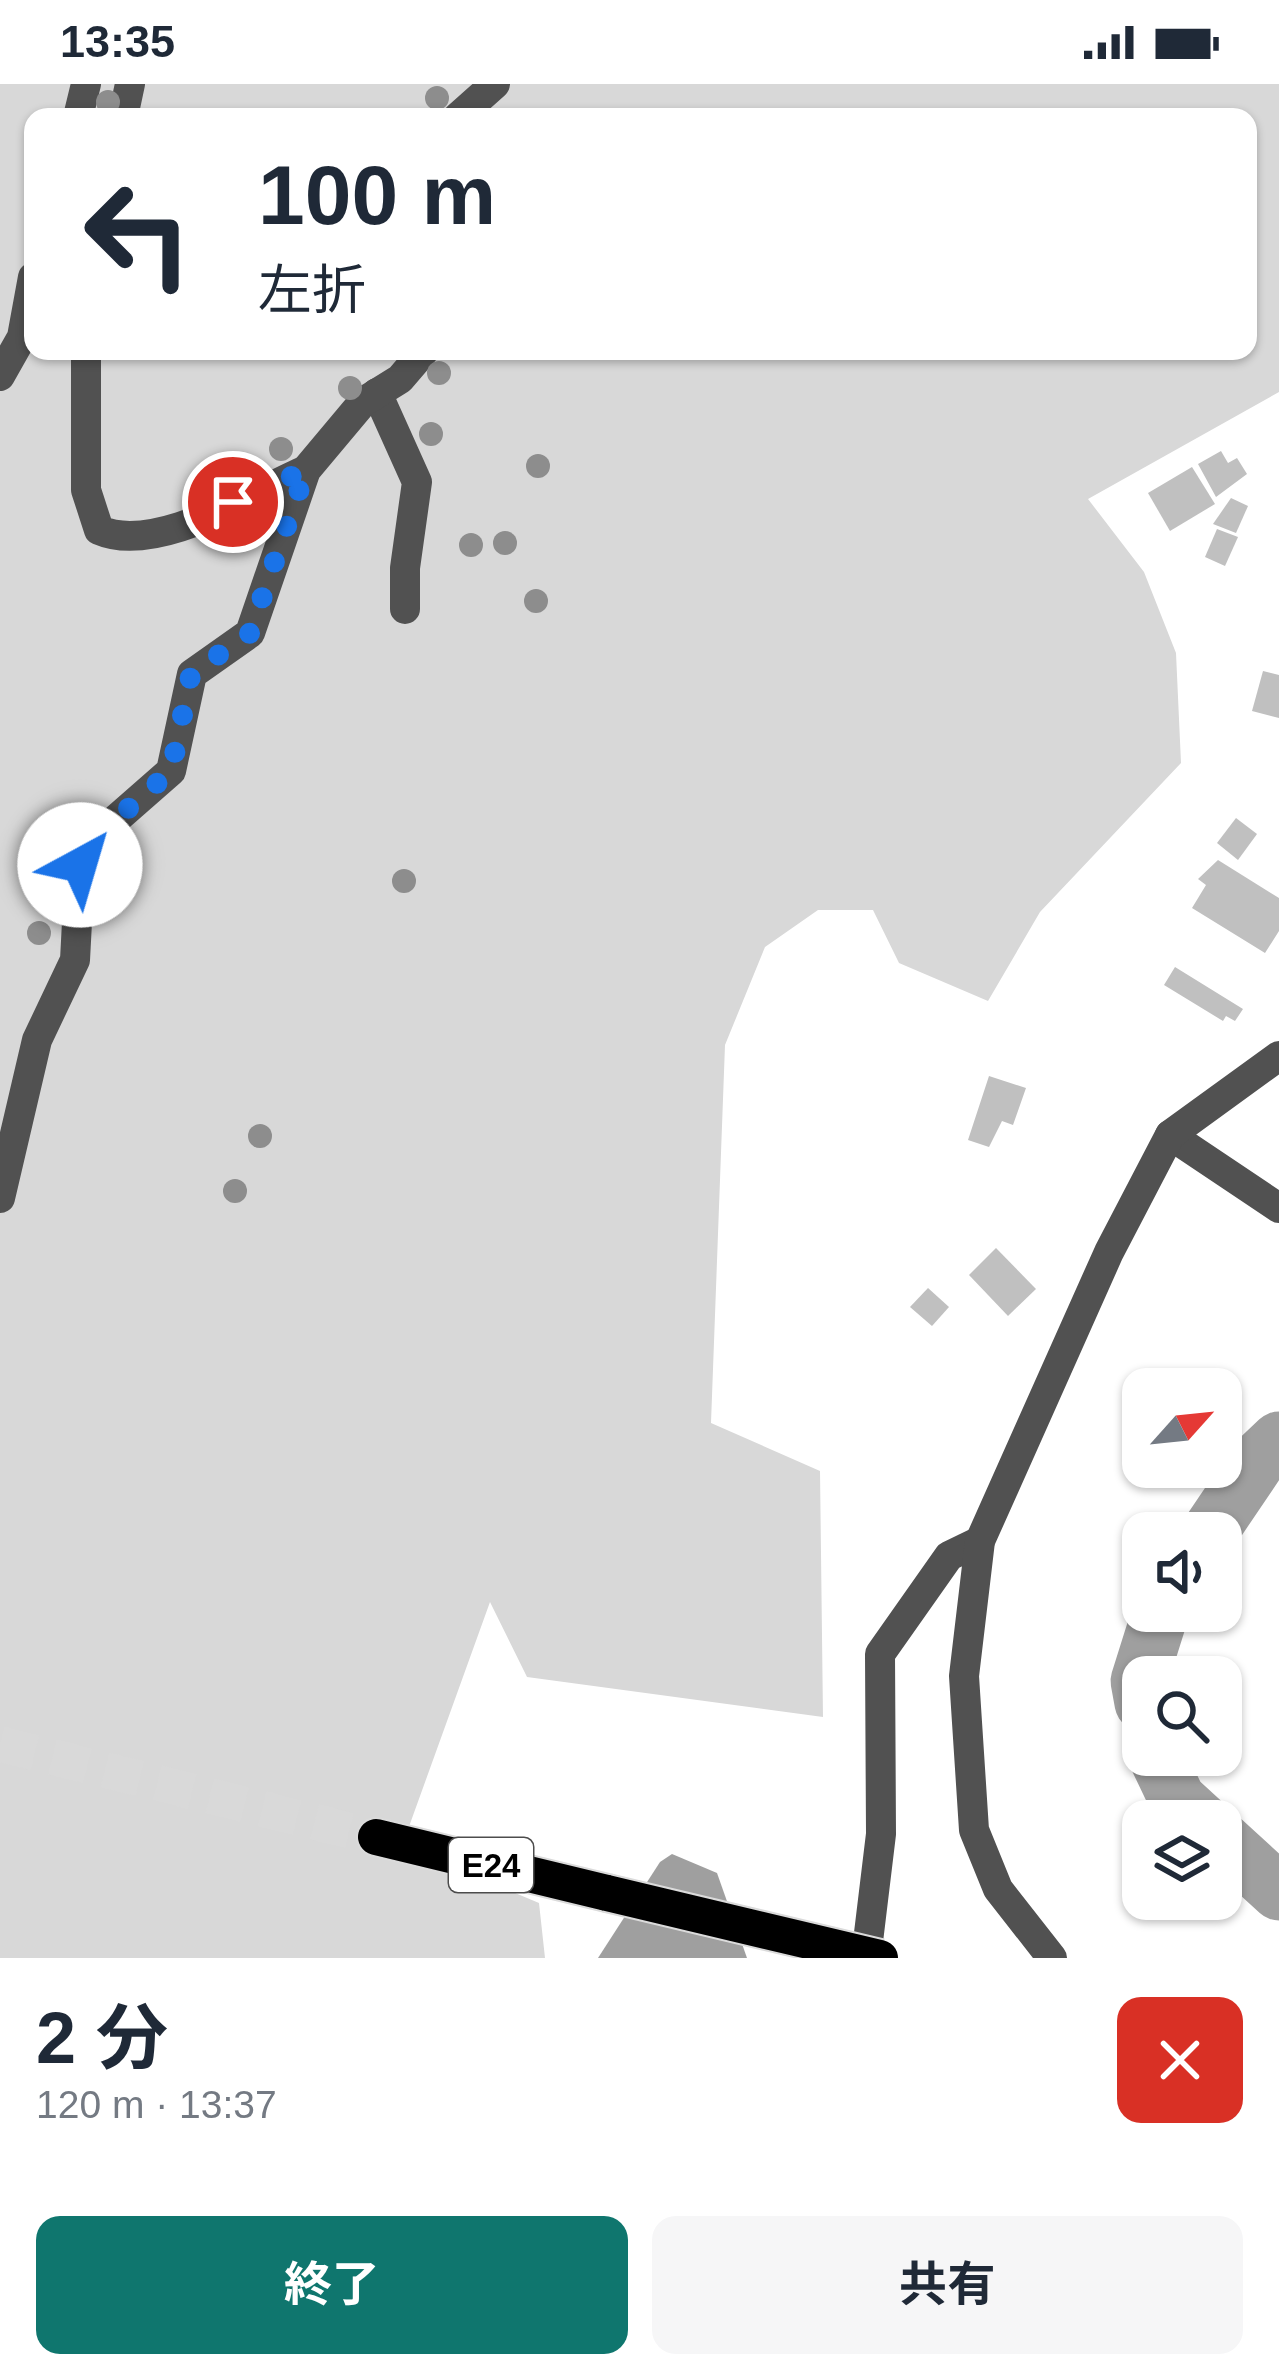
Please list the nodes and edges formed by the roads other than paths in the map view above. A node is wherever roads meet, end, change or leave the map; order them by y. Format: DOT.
graph roads {
  1 [pos="24,326"];
  2 [pos="86,360"];
  3 [pos="416,360"];
  4 [pos="0,376"];
  5 [pos="377,393"];
  6 [pos="306,470"];
  7 [pos="405,609"];
  8 [pos="1279,1055"];
  9 [pos="1170,1136"];
  10 [pos="0,1198"];
  11 [pos="1279,1208"];
  12 [pos="980,1541"];
  13 [pos="376,1837"];
  14 [pos="866,1958"];
  15 [pos="880,1958"];
  16 [pos="1052,1958"];
  1 -- 4 [label="street"];
  2 -- 6 [label="street"];
  3 -- 5 [label="street"];
  5 -- 6 [label="street"];
  5 -- 7 [label="street"];
  6 -- 10 [label="street"];
  8 -- 9 [label="street"];
  9 -- 11 [label="street"];
  9 -- 12 [label="street"];
  12 -- 14 [label="street"];
  12 -- 16 [label="street"];
  13 -- 15 [label="highway, E24, bridge"];
}
